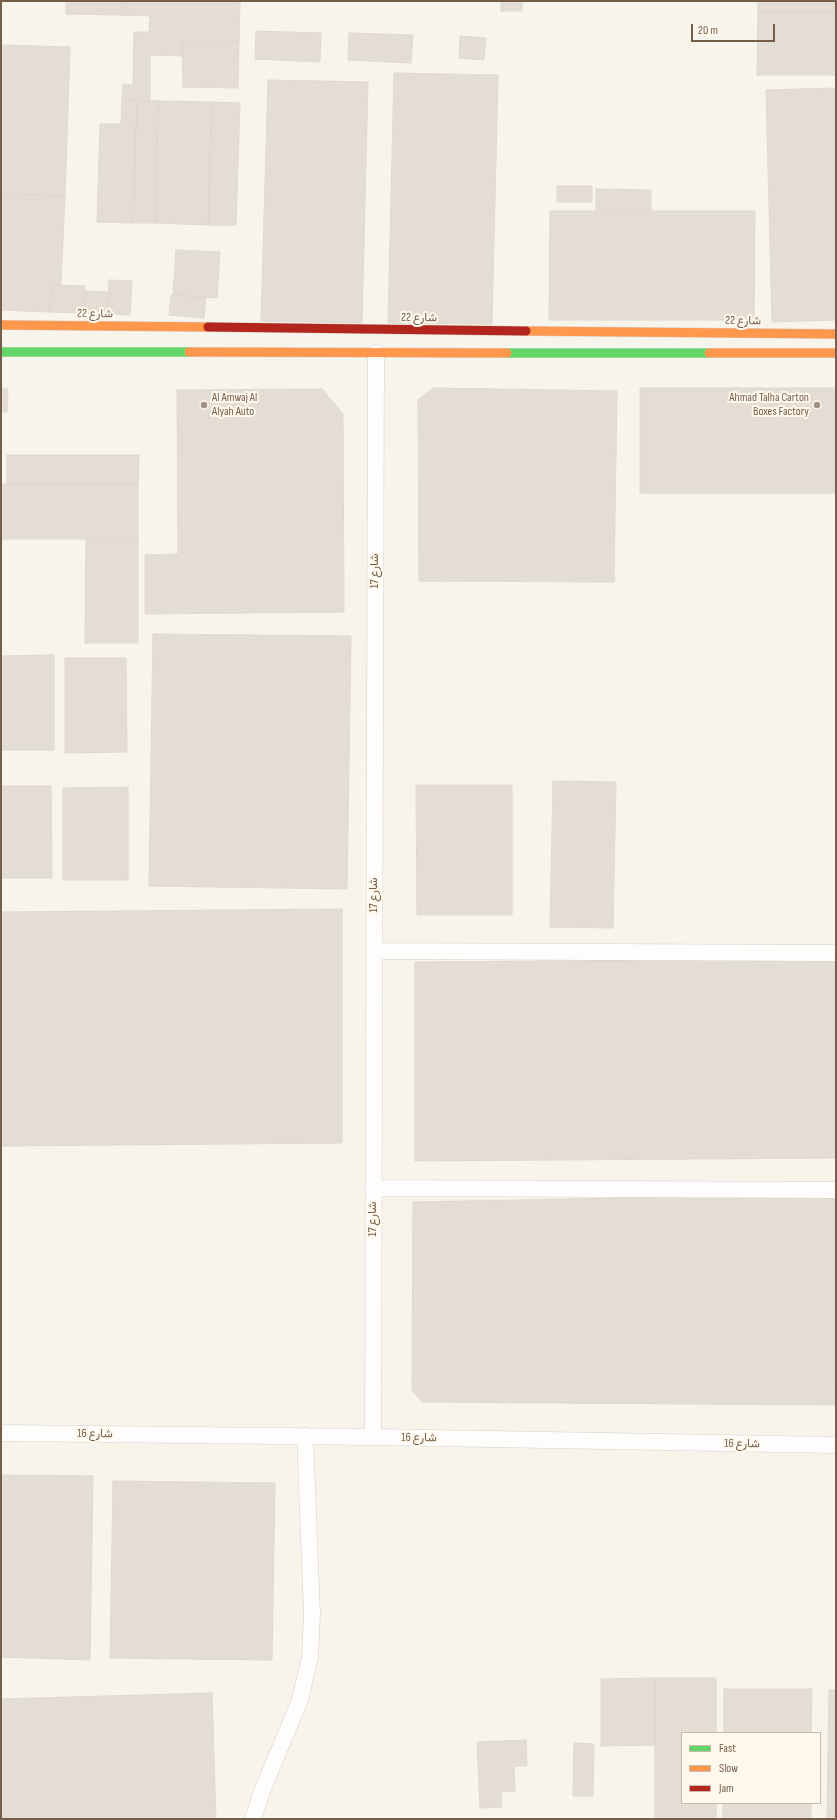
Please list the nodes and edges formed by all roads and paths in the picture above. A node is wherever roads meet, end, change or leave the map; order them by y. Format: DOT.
graph roads {
  1 [pos="1,325"];
  2 [pos="836,334"];
  3 [pos="1,352"];
  4 [pos="376,353"];
  5 [pos="836,353"];
  6 [pos="374,951"];
  7 [pos="836,953"];
  8 [pos="373,1188"];
  9 [pos="836,1190"];
  10 [pos="1,1433"];
  11 [pos="305,1436"];
  12 [pos="373,1437"];
  13 [pos="836,1446"];
  14 [pos="253,1819"];
  1 -- 2 [label="street, شارع 22"];
  3 -- 4 [label="street"];
  4 -- 5 [label="street"];
  4 -- 6 [label="lane, شارع 17"];
  6 -- 7 [label="lane"];
  6 -- 8 [label="lane, شارع 17"];
  8 -- 9 [label="lane"];
  8 -- 12 [label="lane, شارع 17"];
  10 -- 11 [label="lane, شارع 16"];
  11 -- 12 [label="lane, شارع 16"];
  11 -- 14 [label="lane"];
  12 -- 13 [label="lane, شارع 16"];
}
